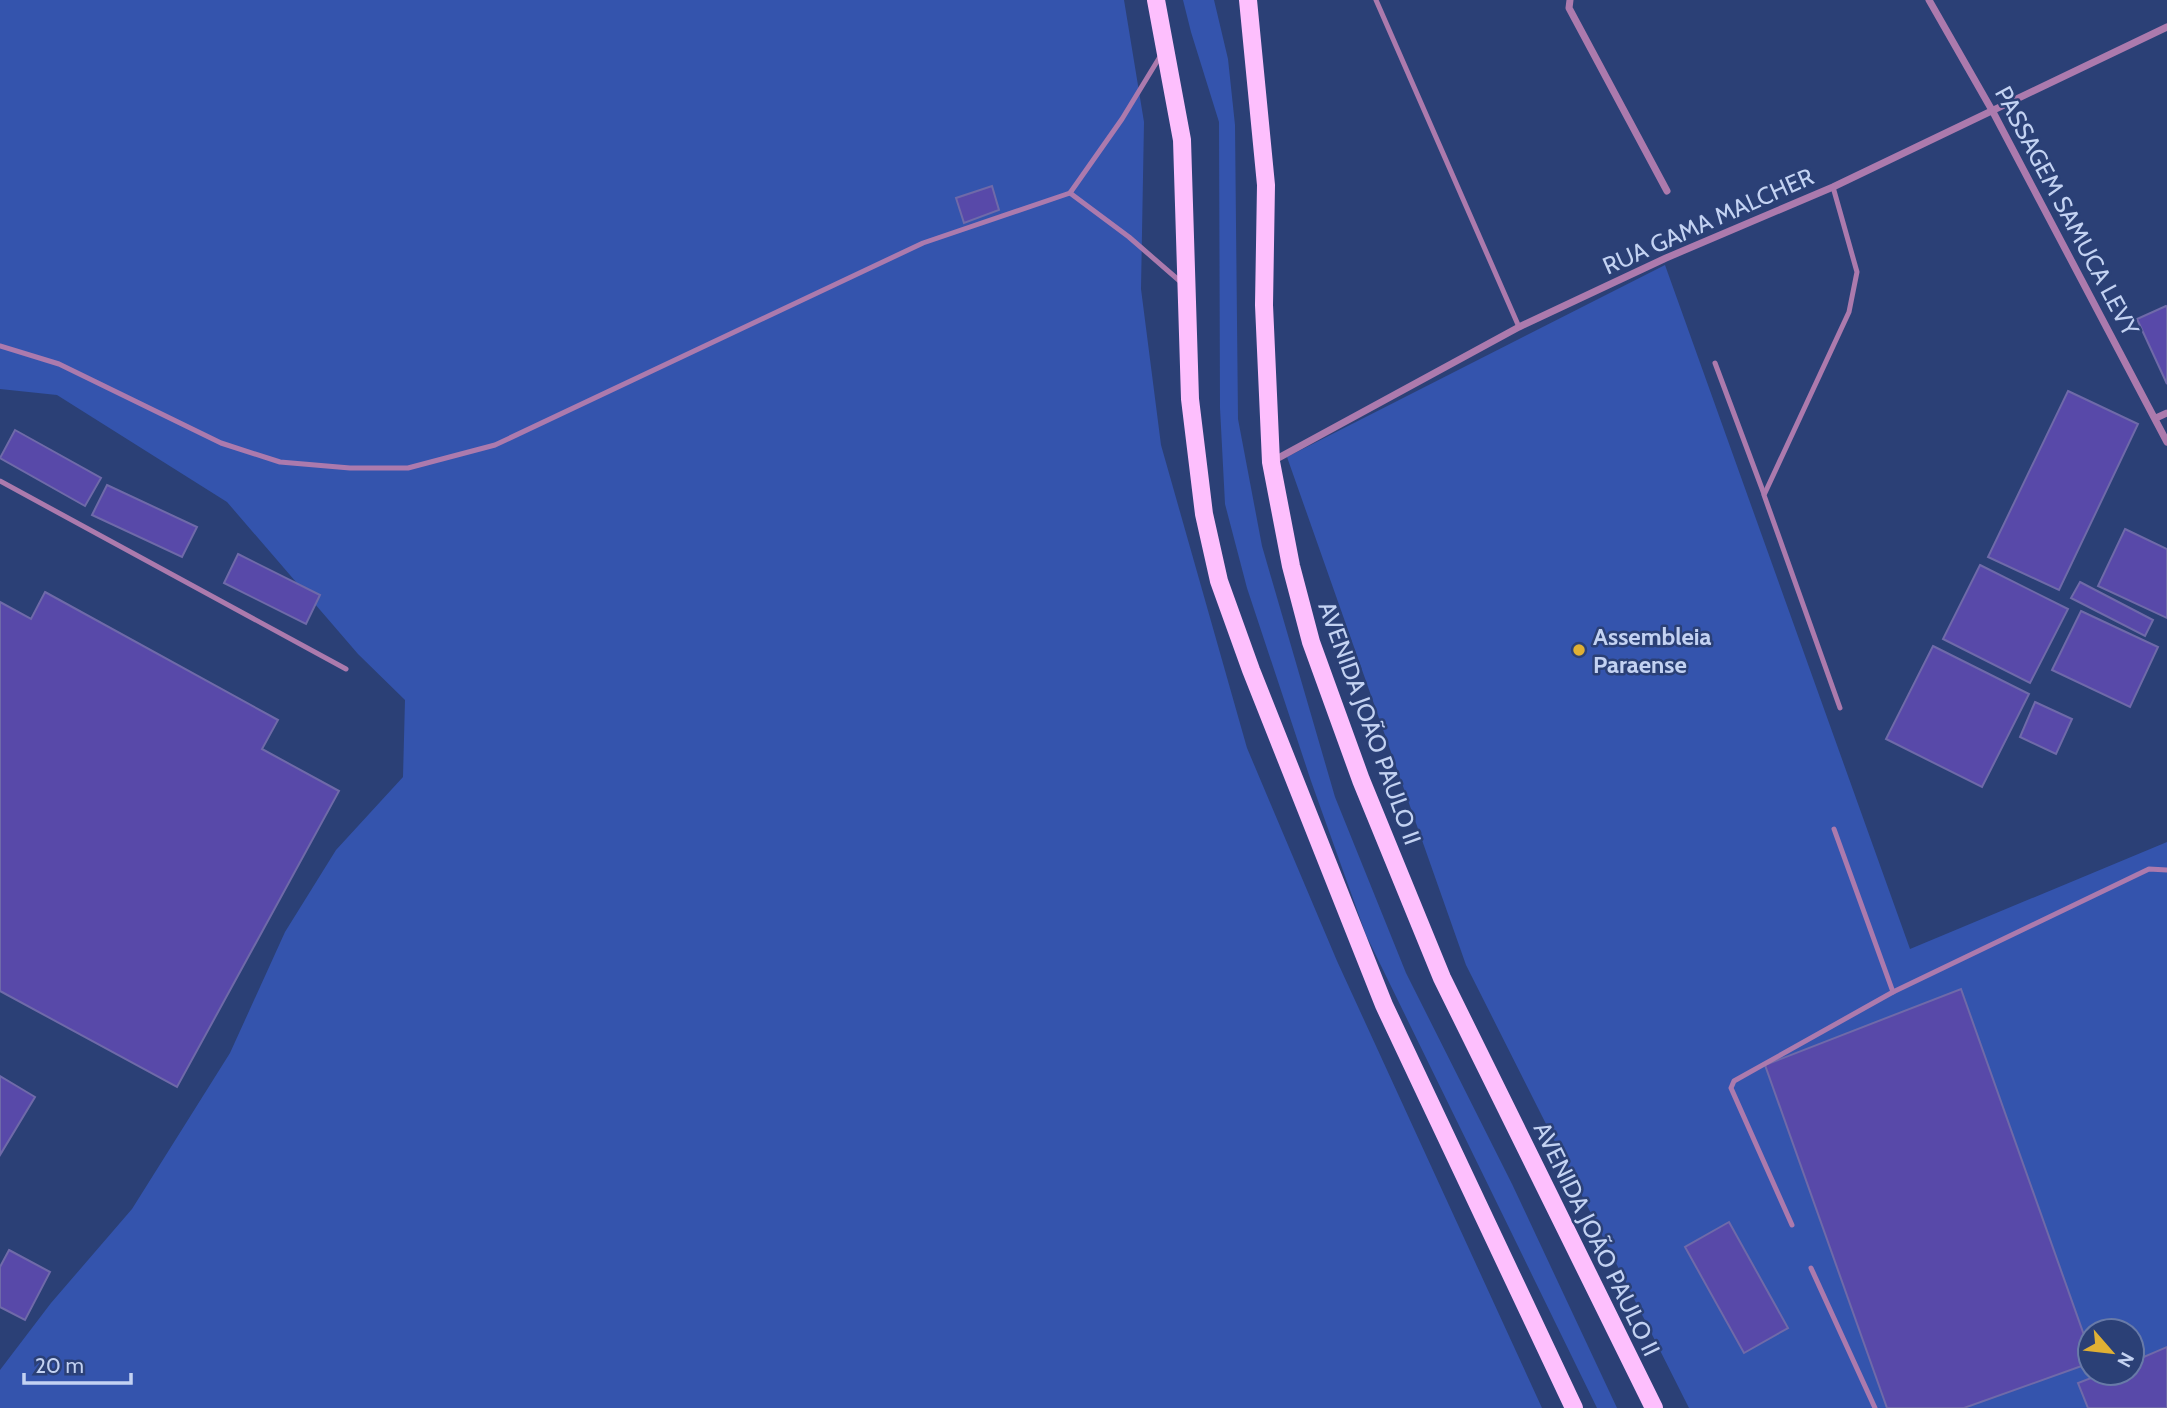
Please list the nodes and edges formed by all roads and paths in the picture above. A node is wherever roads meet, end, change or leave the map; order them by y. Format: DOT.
graph roads {
  1 [pos="1156,0"];
  2 [pos="1248,0"];
  3 [pos="1376,0"];
  4 [pos="1570,0"];
  5 [pos="1929,0"];
  6 [pos="2167,27"];
  7 [pos="1166,47"];
  8 [pos="1993,112"];
  9 [pos="1833,187"];
  10 [pos="1667,191"];
  11 [pos="1070,193"];
  12 [pos="1186,286"];
  13 [pos="1519,327"];
  14 [pos="0,346"];
  15 [pos="1715,363"];
  16 [pos="2167,413"];
  17 [pos="2156,418"];
  18 [pos="2167,442"];
  19 [pos="1271,462"];
  20 [pos="0,481"];
  21 [pos="1764,495"];
  22 [pos="346,669"];
  23 [pos="1840,708"];
  24 [pos="1834,829"];
  25 [pos="2167,870"];
  26 [pos="1894,992"];
  27 [pos="1791,1225"];
  28 [pos="1811,1268"];
  29 [pos="1574,1408"];
  30 [pos="1654,1408"];
  31 [pos="1875,1408"];
  1 -- 7 [label="main road"];
  2 -- 19 [label="main road, AVENIDA JOÃO PAULO II"];
  3 -- 13 [label="lane"];
  4 -- 10 [label="street"];
  5 -- 8 [label="street, PASSAGEM SAMUCA LEVY"];
  6 -- 8 [label="street, RUA GAMA MALCHER"];
  7 -- 11 [label="lane"];
  7 -- 12 [label="main road"];
  8 -- 9 [label="street, RUA GAMA MALCHER"];
  8 -- 17 [label="street, PASSAGEM SAMUCA LEVY"];
  9 -- 13 [label="street, RUA GAMA MALCHER"];
  9 -- 21 [label="lane"];
  11 -- 12 [label="lane"];
  11 -- 14 [label="lane"];
  12 -- 29 [label="main road"];
  13 -- 19 [label="street, RUA GAMA MALCHER"];
  15 -- 21 [label="lane"];
  16 -- 17 [label="street"];
  17 -- 18 [label="street, PASSAGEM SAMUCA LEVY"];
  19 -- 30 [label="main road, AVENIDA JOÃO PAULO II"];
  20 -- 22 [label="lane"];
  21 -- 23 [label="lane"];
  24 -- 26 [label="lane"];
  25 -- 26 [label="lane"];
  26 -- 27 [label="lane"];
  28 -- 31 [label="lane"];
}
